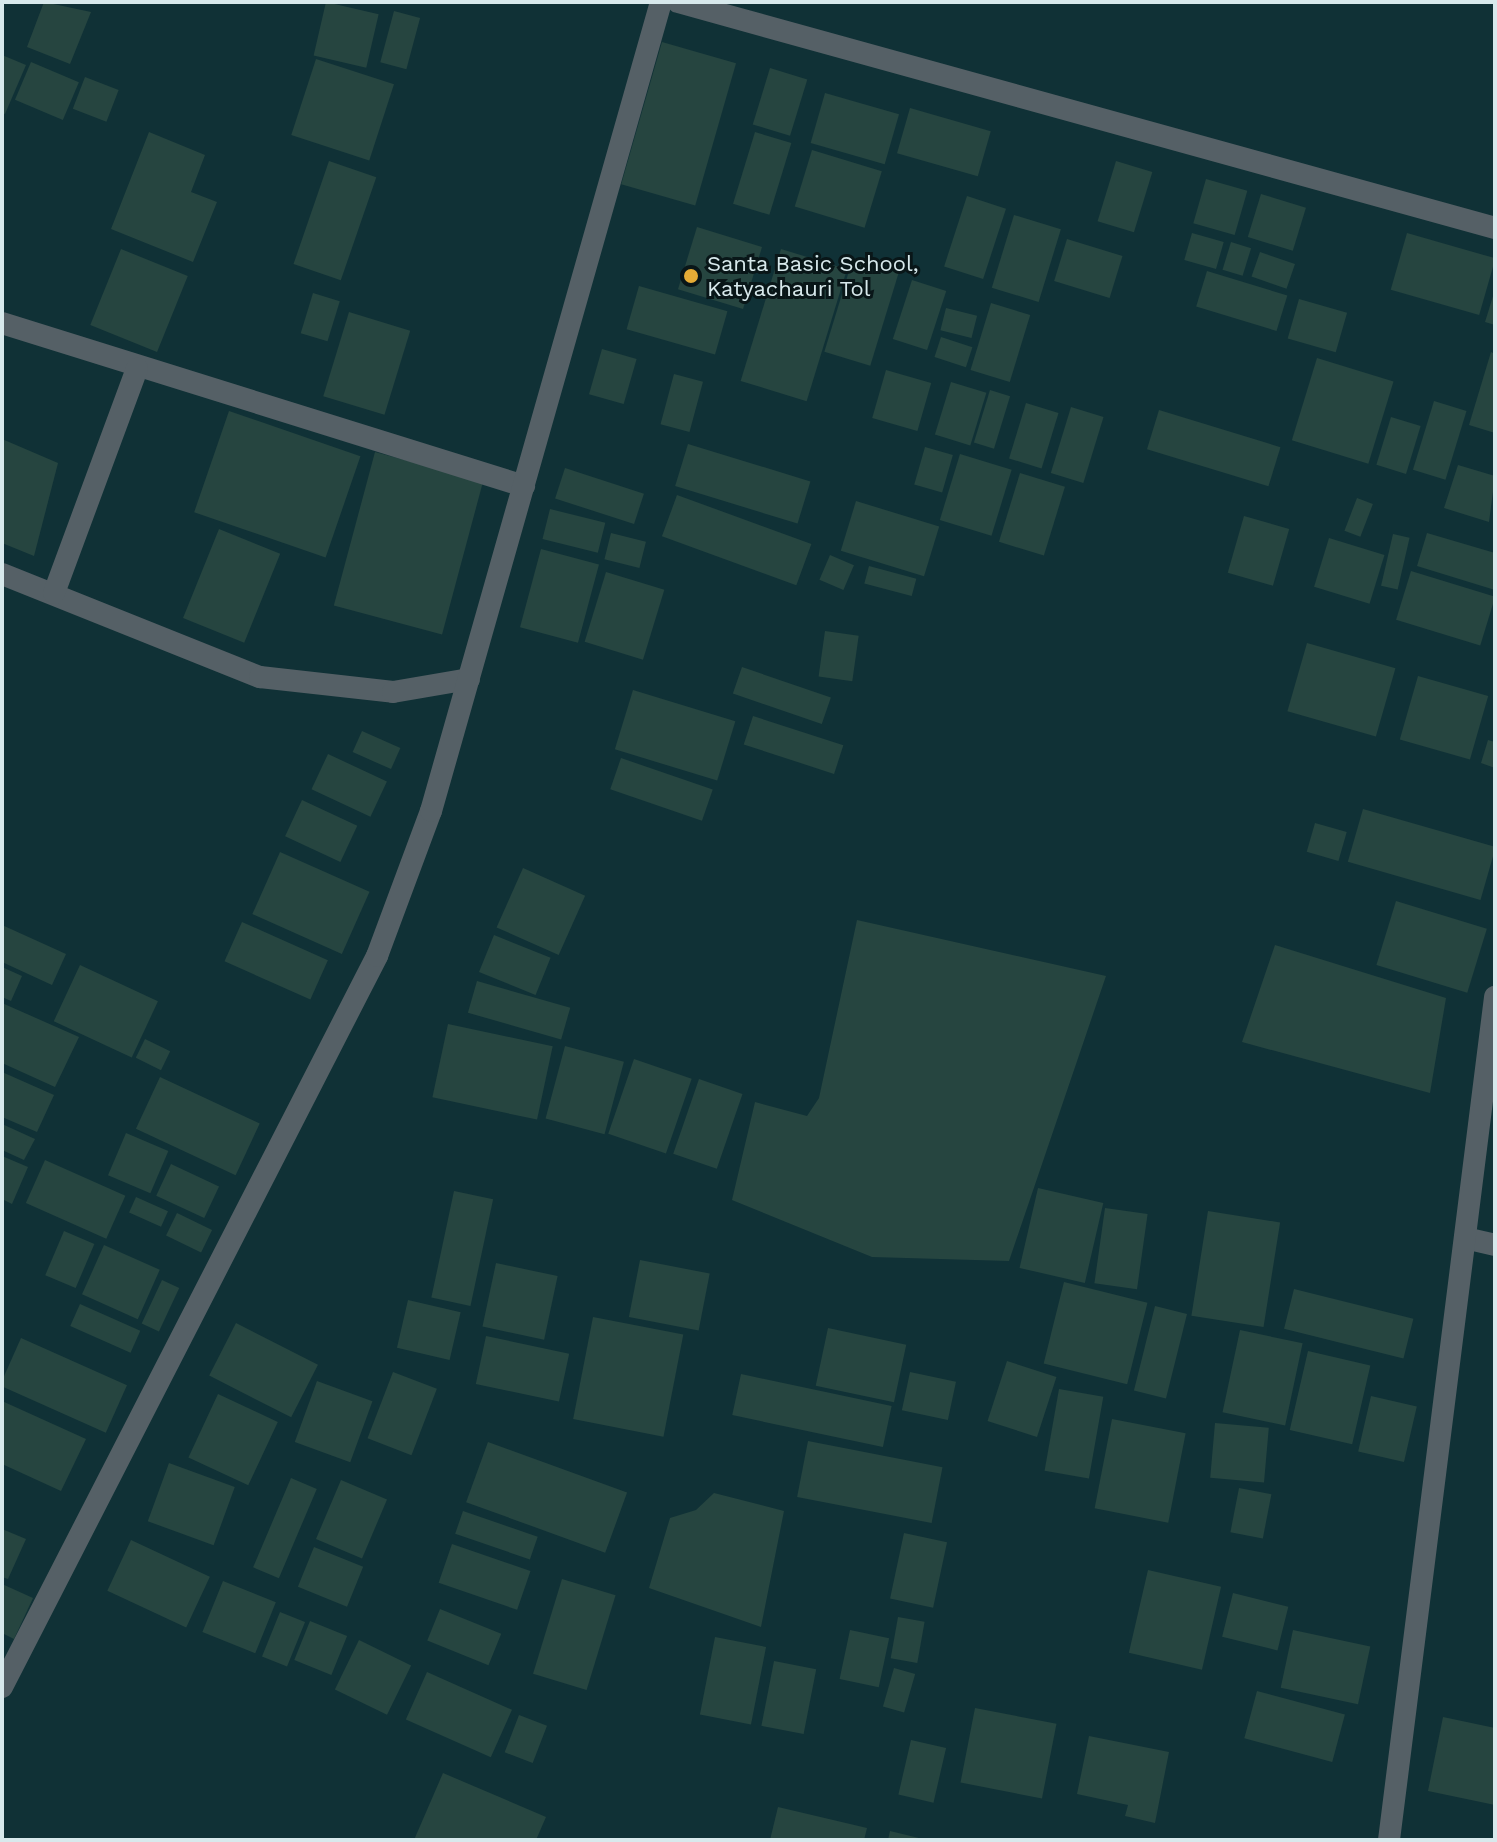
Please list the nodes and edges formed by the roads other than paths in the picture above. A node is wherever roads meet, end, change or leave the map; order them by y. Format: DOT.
graph roads {
  1 [pos="661,2"];
  2 [pos="678,2"];
  3 [pos="1495,228"];
  4 [pos="2,323"];
  5 [pos="137,369"];
  6 [pos="524,486"];
  7 [pos="2,574"];
  8 [pos="54,593"];
  9 [pos="469,679"];
  10 [pos="1495,997"];
  11 [pos="1465,1238"];
  12 [pos="1495,1245"];
  13 [pos="2,1687"];
  14 [pos="1389,1840"];
  1 -- 6 [label="street"];
  2 -- 3 [label="street"];
  4 -- 5 [label="street"];
  5 -- 6 [label="street"];
  5 -- 8 [label="street"];
  6 -- 9 [label="street"];
  7 -- 8 [label="street"];
  8 -- 9 [label="street"];
  9 -- 13 [label="street"];
  10 -- 11 [label="street"];
  11 -- 12 [label="street"];
  11 -- 14 [label="street"];
}
